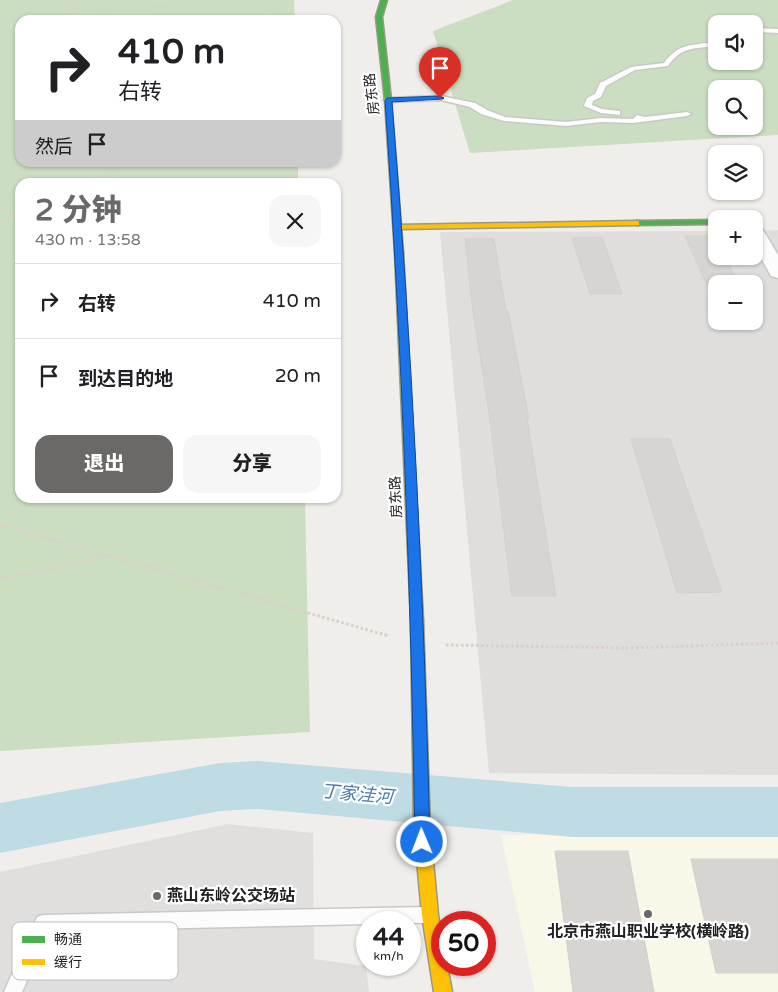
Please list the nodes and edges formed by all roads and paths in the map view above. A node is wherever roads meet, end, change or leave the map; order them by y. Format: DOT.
graph roads {
  1 [pos="68,0"];
  2 [pos="384,0"];
  3 [pos="278,15"];
  4 [pos="763,30"];
  5 [pos="778,31"];
  6 [pos="708,45"];
  7 [pos="388,100"];
  8 [pos="687,114"];
  9 [pos="645,119"];
  10 [pos="119,167"];
  11 [pos="101,178"];
  12 [pos="15,214"];
  13 [pos="0,222"];
  14 [pos="708,222"];
  15 [pos="398,227"];
  16 [pos="763,245"];
  17 [pos="778,272"];
  18 [pos="0,525"];
  19 [pos="106,555"];
  20 [pos="0,578"];
  21 [pos="778,643"];
  22 [pos="418,644"];
  23 [pos="430,915"];
  24 [pos="91,922"];
  25 [pos="18,980"];
  26 [pos="13,992"];
  27 [pos="443,992"];
  1 -- 3 [label="path"];
  2 -- 7 [label="main road, 房东路"];
  4 -- 5 [label="lane"];
  6 -- 9 [label="lane"];
  7 -- 9 [label="lane"];
  7 -- 15 [label="main road, 房东路"];
  8 -- 9 [label="lane"];
  10 -- 11 [label="path"];
  12 -- 13 [label="path"];
  14 -- 15 [label="main road"];
  15 -- 22 [label="main road, 房东路"];
  16 -- 17 [label="street"];
  18 -- 19 [label="path"];
  19 -- 20 [label="path"];
  19 -- 22 [label="path"];
  21 -- 22 [label="path"];
  22 -- 23 [label="main road, 房东路"];
  23 -- 24 [label="lane"];
  23 -- 27 [label="main road, 房东路"];
  25 -- 26 [label="lane"];
}
